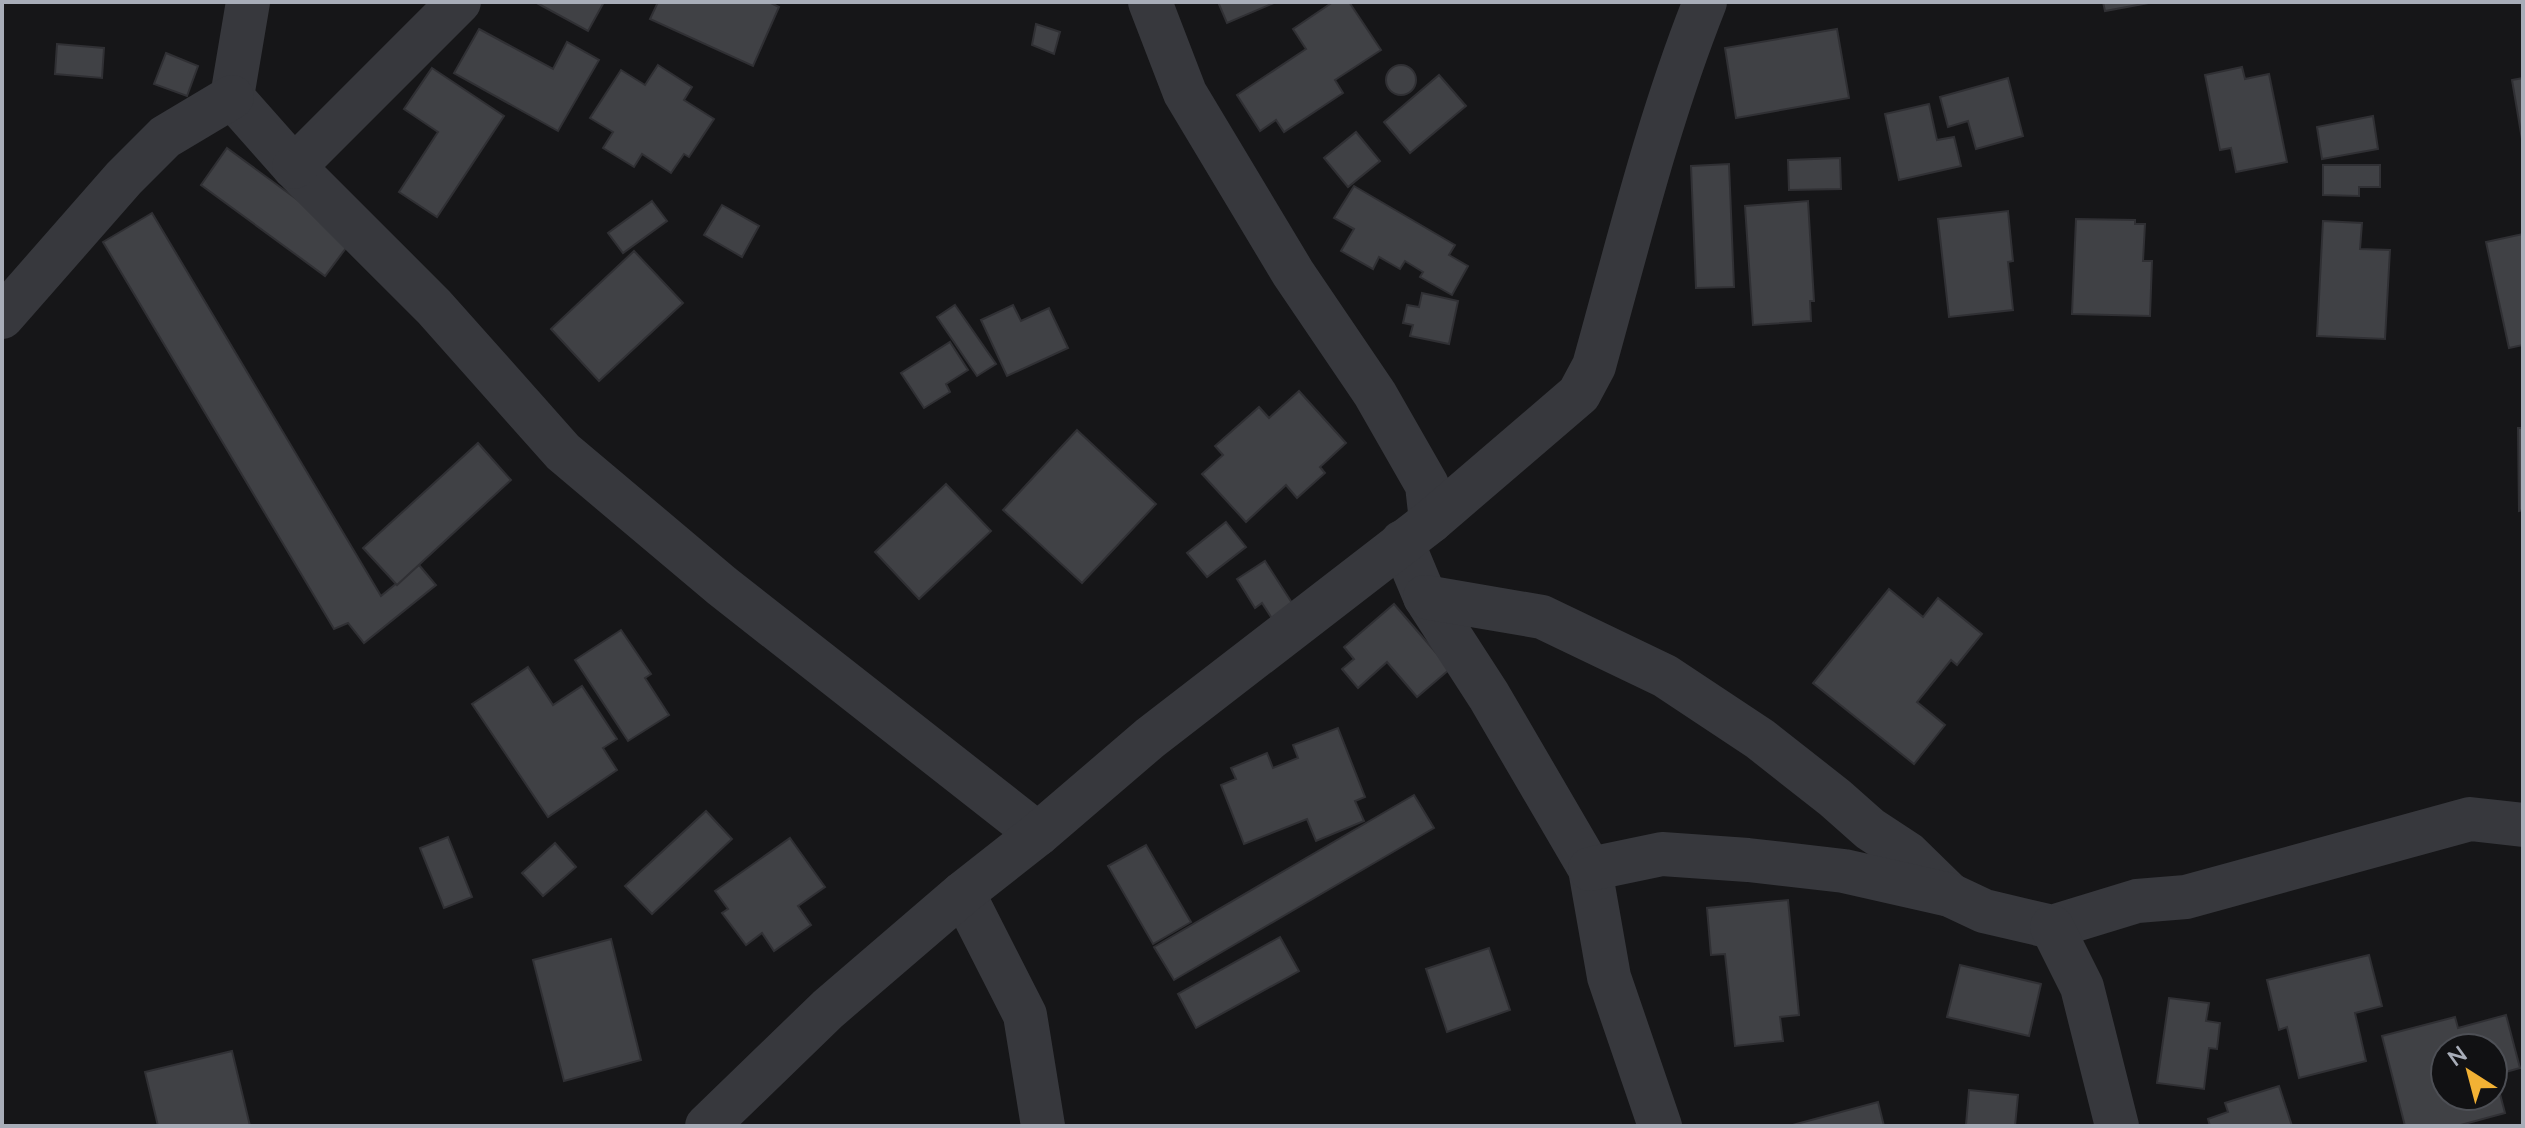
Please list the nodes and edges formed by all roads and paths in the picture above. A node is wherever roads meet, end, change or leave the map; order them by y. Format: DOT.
graph roads {
  1 [pos="248,2"];
  2 [pos="459,2"];
  3 [pos="1150,2"];
  4 [pos="1705,2"];
  5 [pos="232,97"];
  6 [pos="294,167"];
  7 [pos="2,317"];
  8 [pos="1416,532"];
  9 [pos="1425,597"];
  10 [pos="2523,825"];
  11 [pos="1038,834"];
  12 [pos="1590,869"];
  13 [pos="963,893"];
  14 [pos="1950,895"];
  15 [pos="2052,927"];
  16 [pos="707,1126"];
  17 [pos="1043,1126"];
  18 [pos="1660,1126"];
  19 [pos="2117,1126"];
  1 -- 5 [label="street"];
  2 -- 6 [label="street"];
  3 -- 8 [label="street"];
  4 -- 8 [label="street"];
  5 -- 6 [label="street"];
  5 -- 7 [label="street"];
  6 -- 11 [label="street"];
  8 -- 9 [label="street"];
  8 -- 11 [label="street"];
  9 -- 12 [label="street"];
  9 -- 14 [label="street"];
  10 -- 15 [label="street"];
  11 -- 13 [label="street"];
  12 -- 14 [label="street"];
  12 -- 18 [label="street"];
  13 -- 16 [label="street"];
  13 -- 17 [label="street"];
  14 -- 15 [label="street"];
  15 -- 19 [label="street"];
}
